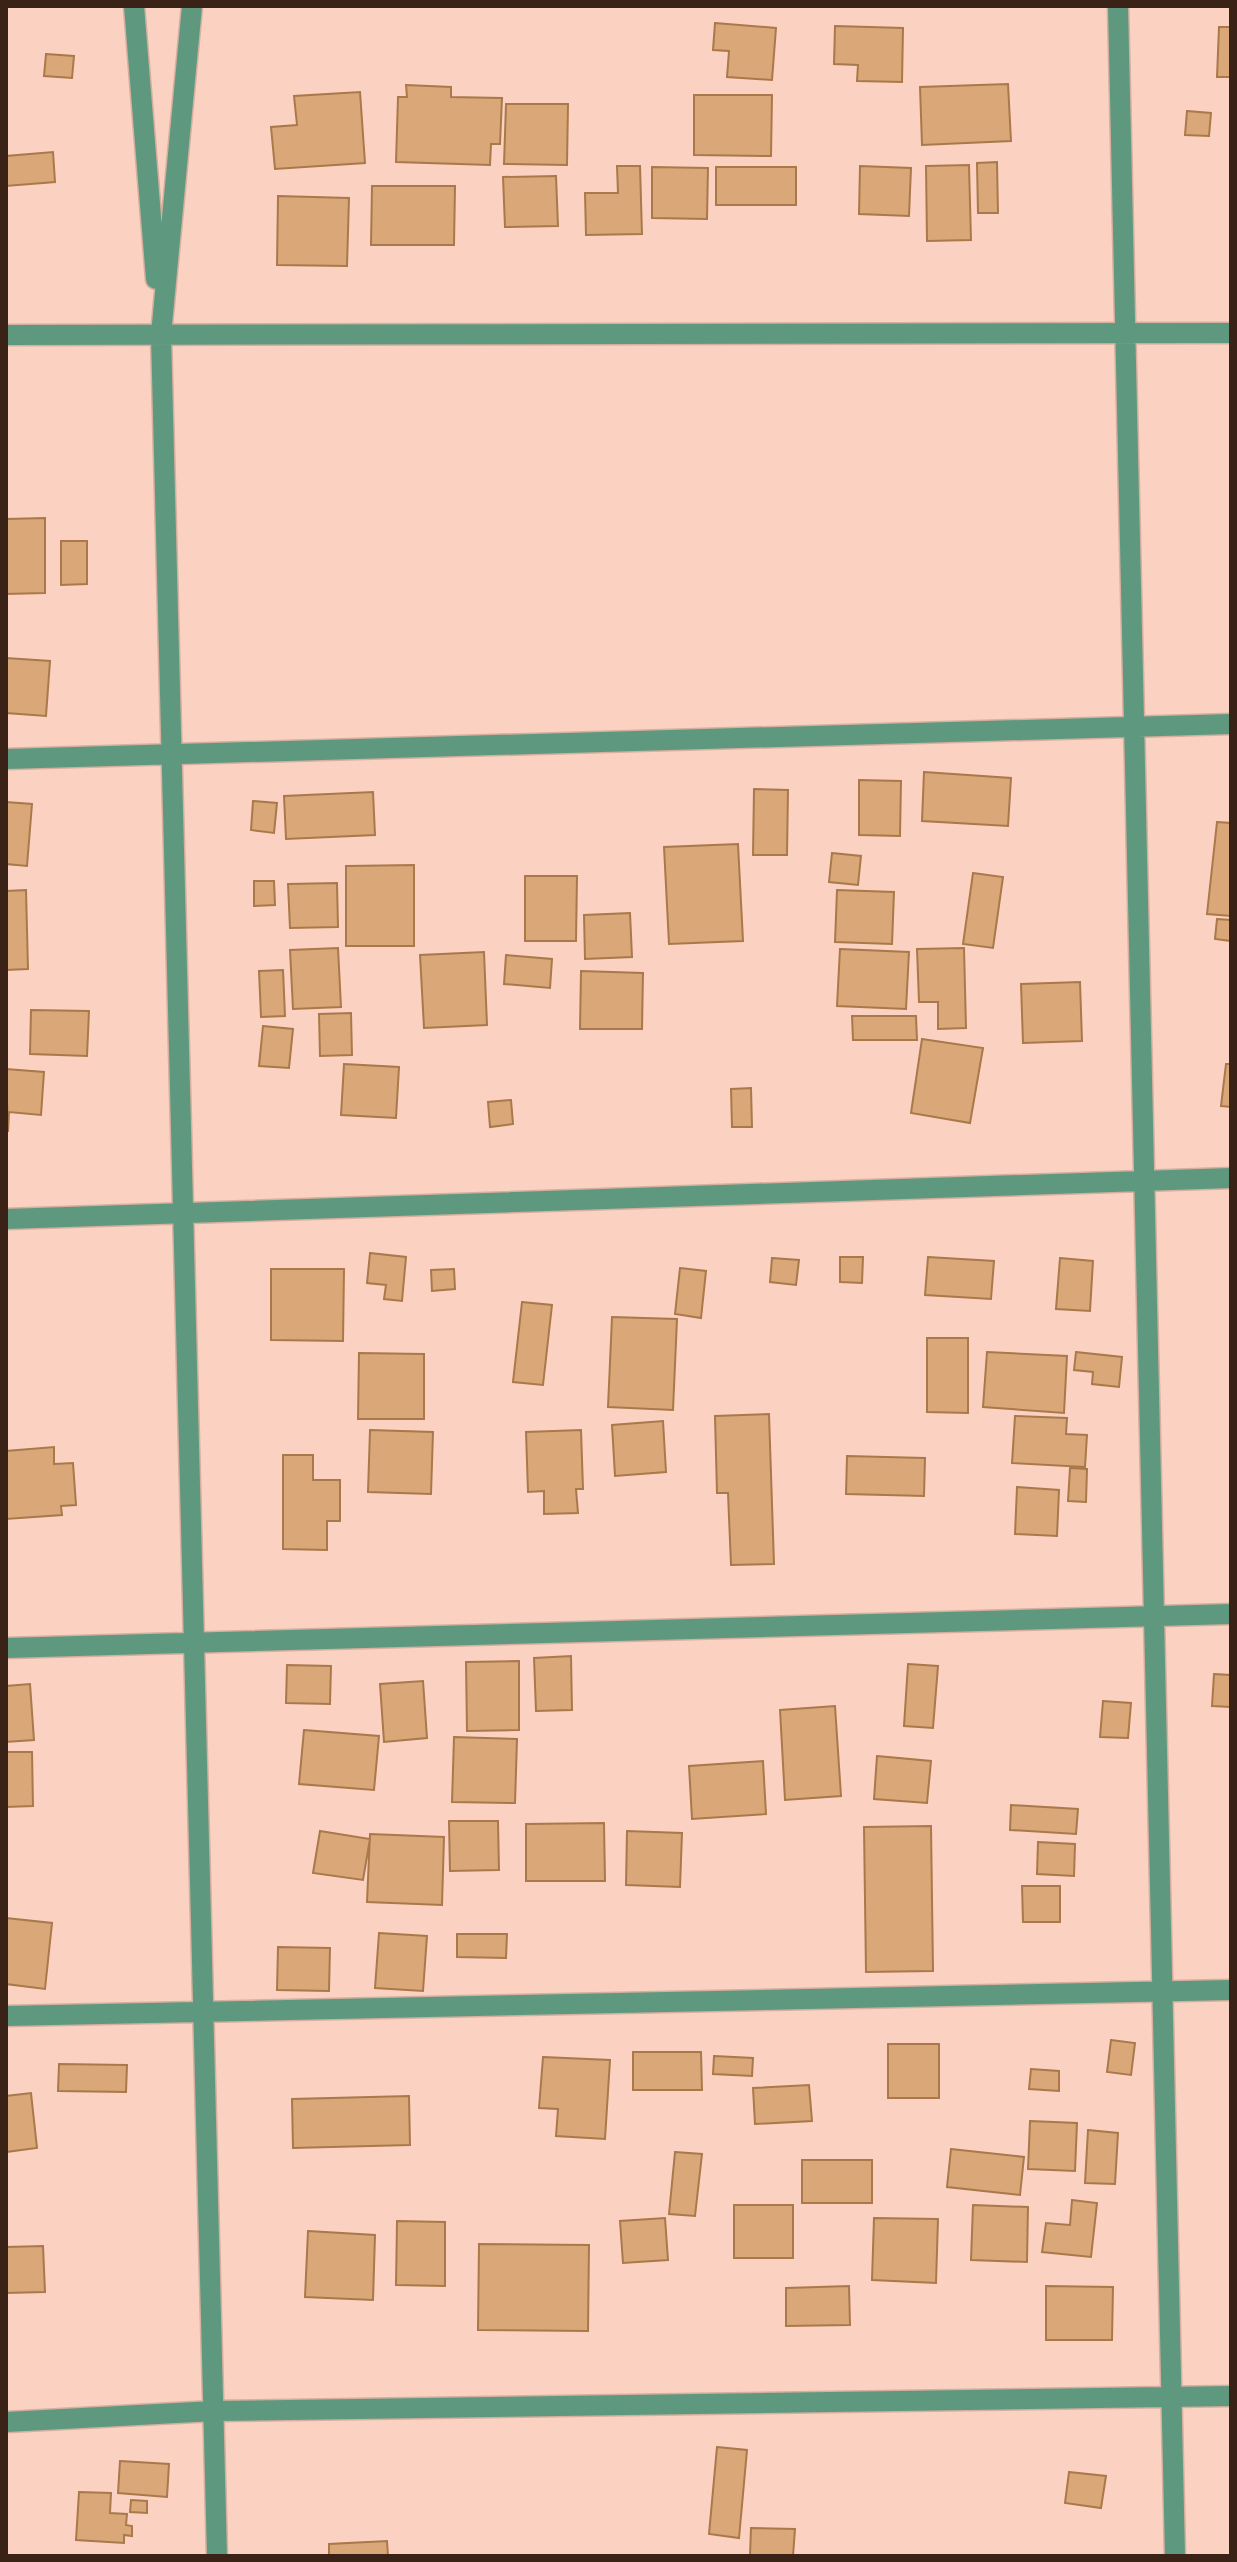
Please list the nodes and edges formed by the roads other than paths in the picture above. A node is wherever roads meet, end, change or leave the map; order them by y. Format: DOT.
graph roads {
  1 [pos="134,6"];
  2 [pos="192,6"];
  3 [pos="1118,6"];
  4 [pos="1125,333"];
  5 [pos="1231,333"];
  6 [pos="6,335"];
  7 [pos="161,335"];
  8 [pos="1231,724"];
  9 [pos="1133,726"];
  10 [pos="171,754"];
  11 [pos="6,759"];
  12 [pos="1231,1178"];
  13 [pos="1143,1181"];
  14 [pos="183,1213"];
  15 [pos="6,1219"];
  16 [pos="1231,1614"];
  17 [pos="1152,1617"];
  18 [pos="194,1644"];
  19 [pos="6,1648"];
  20 [pos="1231,1990"];
  21 [pos="1160,1992"];
  22 [pos="203,2010"];
  23 [pos="6,2016"];
  24 [pos="1231,2396"];
  25 [pos="1173,2398"];
  26 [pos="214,2411"];
  27 [pos="6,2422"];
  28 [pos="217,2556"];
  29 [pos="1175,2556"];
  1 -- 7 [label="street"];
  2 -- 7 [label="street"];
  3 -- 4 [label="street"];
  4 -- 5 [label="street"];
  4 -- 7 [label="street"];
  4 -- 9 [label="street"];
  6 -- 7 [label="street"];
  7 -- 10 [label="street"];
  8 -- 9 [label="street"];
  9 -- 10 [label="street"];
  9 -- 13 [label="street"];
  10 -- 11 [label="street"];
  10 -- 14 [label="street"];
  12 -- 13 [label="street"];
  13 -- 14 [label="street"];
  13 -- 17 [label="street"];
  14 -- 15 [label="street"];
  14 -- 18 [label="street"];
  16 -- 17 [label="street"];
  17 -- 18 [label="street"];
  17 -- 21 [label="street"];
  18 -- 19 [label="street"];
  18 -- 22 [label="street"];
  20 -- 21 [label="street"];
  21 -- 22 [label="street"];
  21 -- 25 [label="street"];
  22 -- 23 [label="street"];
  22 -- 26 [label="street"];
  24 -- 25 [label="street"];
  25 -- 26 [label="street"];
  25 -- 29 [label="street"];
  26 -- 27 [label="street"];
  26 -- 28 [label="street"];
}
